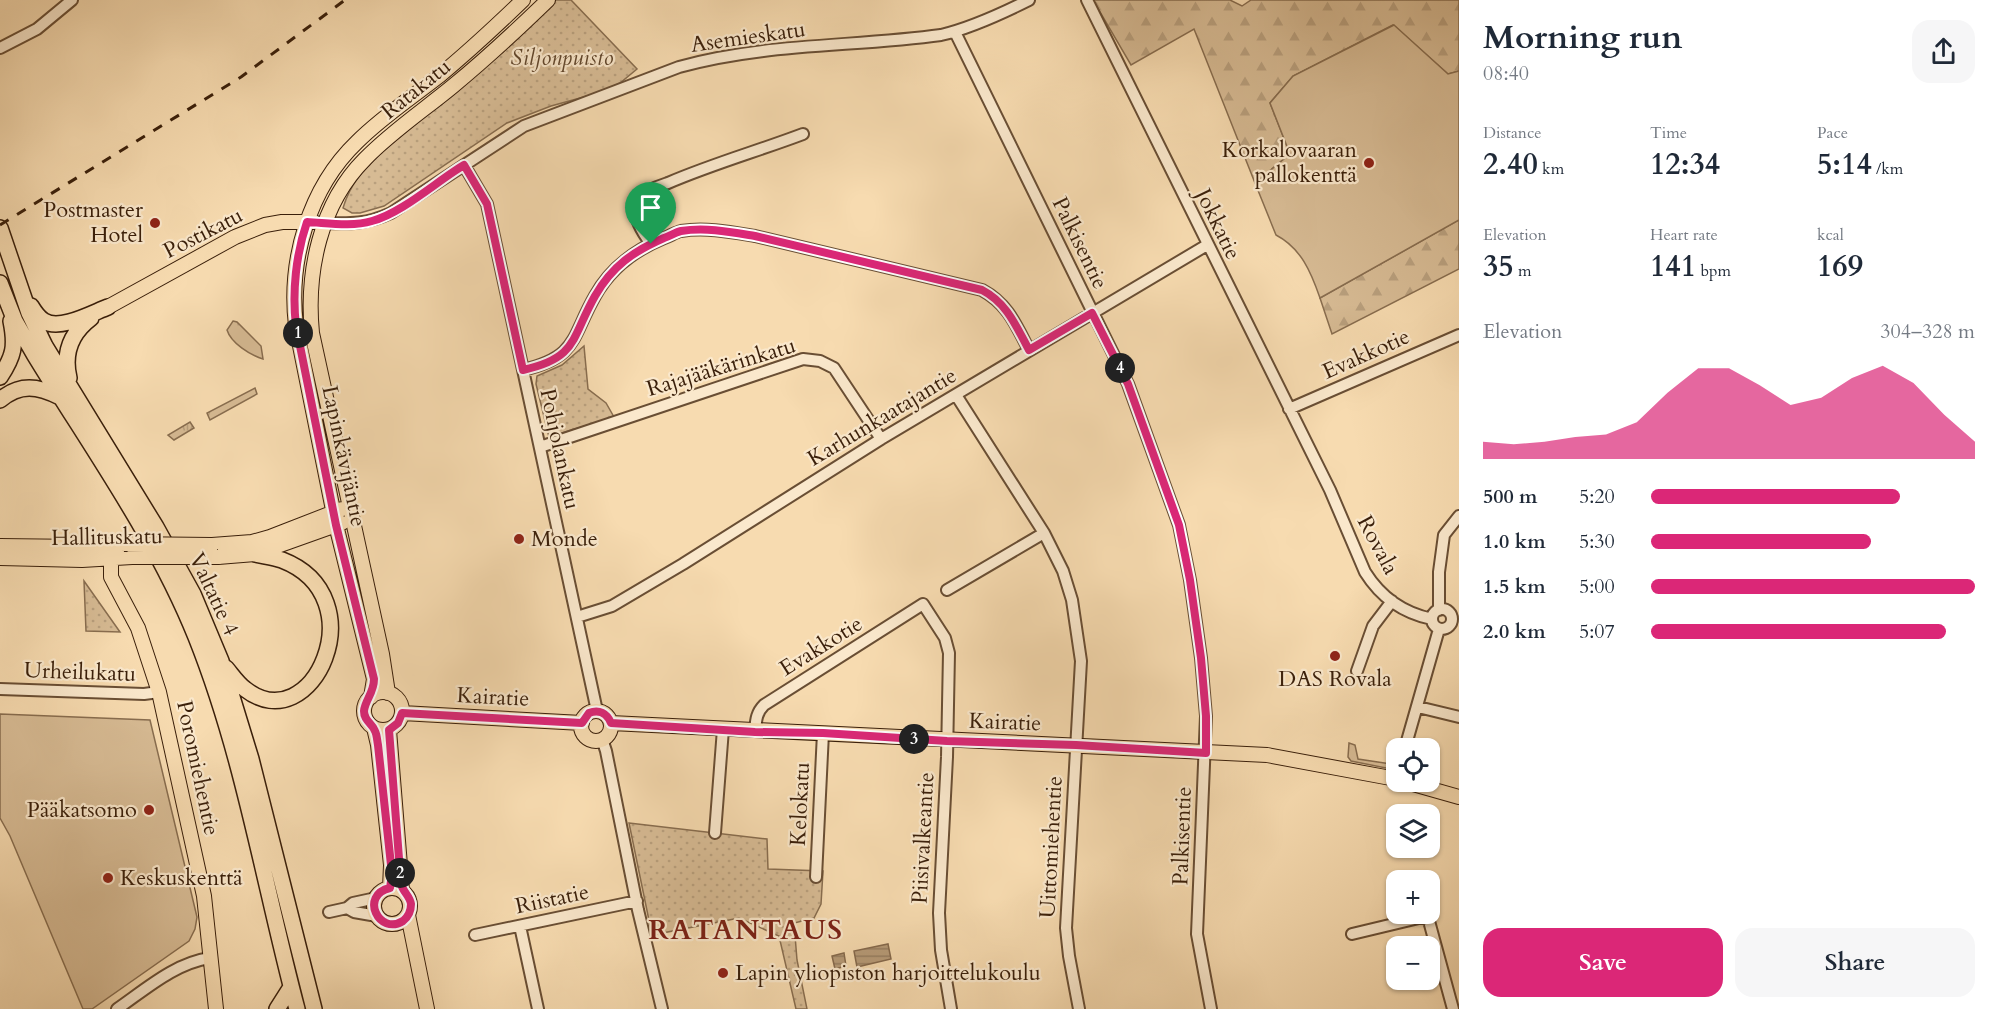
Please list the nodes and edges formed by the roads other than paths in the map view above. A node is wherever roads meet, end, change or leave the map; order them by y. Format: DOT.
graph roads {
  1 [pos="72,0"];
  2 [pos="523,0"];
  3 [pos="548,0"];
  4 [pos="1087,0"];
  5 [pos="1026,1"];
  6 [pos="956,32"];
  7 [pos="0,48"];
  8 [pos="803,134"];
  9 [pos="464,165"];
  10 [pos="307,222"];
  11 [pos="325,223"];
  12 [pos="0,228"];
  13 [pos="651,244"];
  14 [pos="1207,245"];
  15 [pos="0,283"];
  16 [pos="23,294"];
  17 [pos="7,303"];
  18 [pos="108,307"];
  19 [pos="1092,313"];
  20 [pos="1459,335"];
  21 [pos="1029,350"];
  22 [pos="523,370"];
  23 [pos="0,377"];
  24 [pos="65,392"];
  25 [pos="956,395"];
  26 [pos="0,400"];
  27 [pos="1289,409"];
  28 [pos="881,439"];
  29 [pos="540,447"];
  30 [pos="1317,464"];
  31 [pos="352,514"];
  32 [pos="1459,516"];
  33 [pos="335,518"];
  34 [pos="1044,533"];
  35 [pos="0,546"];
  36 [pos="116,549"];
  37 [pos="215,551"];
  38 [pos="255,554"];
  39 [pos="0,558"];
  40 [pos="947,590"];
  41 [pos="1392,601"];
  42 [pos="923,604"];
  43 [pos="1439,609"];
  44 [pos="577,617"];
  45 [pos="1432,619"];
  46 [pos="1455,619"];
  47 [pos="1439,629"];
  48 [pos="221,661"];
  49 [pos="1357,671"];
  50 [pos="0,689"];
  51 [pos="159,692"];
  52 [pos="388,693"];
  53 [pos="370,697"];
  54 [pos="1418,707"];
  55 [pos="597,711"];
  56 [pos="402,713"];
  57 [pos="1459,717"];
  58 [pos="582,723"];
  59 [pos="611,723"];
  60 [pos="382,729"];
  61 [pos="723,729"];
  62 [pos="755,732"];
  63 [pos="823,733"];
  64 [pos="1408,738"];
  65 [pos="602,740"];
  66 [pos="947,741"];
  67 [pos="1076,745"];
  68 [pos="1206,753"];
  69 [pos="1386,777"];
  70 [pos="1440,792"];
  71 [pos="1459,797"];
  72 [pos="716,833"];
  73 [pos="816,877"];
  74 [pos="396,889"];
  75 [pos="376,898"];
  76 [pos="637,901"];
  77 [pos="347,908"];
  78 [pos="329,912"];
  79 [pos="408,915"];
  80 [pos="377,916"];
  81 [pos="393,924"];
  82 [pos="520,926"];
  83 [pos="1352,934"];
  84 [pos="475,935"];
  85 [pos="210,958"];
  86 [pos="291,987"];
  87 [pos="312,1002"];
  88 [pos="117,1009"];
  89 [pos="216,1009"];
  90 [pos="277,1009"];
  91 [pos="297,1009"];
  92 [pos="325,1009"];
  93 [pos="418,1009"];
  94 [pos="427,1009"];
  95 [pos="538,1009"];
  96 [pos="662,1009"];
  97 [pos="951,1009"];
  98 [pos="1079,1009"];
  99 [pos="1211,1009"];
  100 [pos="1453,1009"];
  1 -- 7 [label="street"];
  2 -- 10 [label="main road, Ratakatu"];
  3 -- 11 [label="main road, Ratakatu"];
  4 -- 14 [label="street, Jokkatie"];
  5 -- 6 [label="street, Asemieskatu"];
  6 -- 9 [label="street, Asemieskatu"];
  6 -- 19 [label="street, Palkisentie"];
  8 -- 13 [label="street"];
  9 -- 11 [label="street, Asemieskatu"];
  9 -- 22 [label="street, Pohjolankatu"];
  10 -- 11 [label="main road, Postikatu"];
  10 -- 18 [label="main road, Postikatu"];
  10 -- 33 [label="main road, Lapinkävijäntie"];
  11 -- 31 [label="main road, Lapinkävijäntie"];
  12 -- 16 [label="highway, Valtatie 4"];
  13 -- 21 [label="street"];
  13 -- 22 [label="street"];
  14 -- 19 [label="street, Karhunkaatajantie"];
  14 -- 27 [label="street, Jokkatie"];
  15 -- 17 [label="highway, Valtatie 4"];
  16 -- 18 [label="highway"];
  16 -- 24 [label="highway, Valtatie 4"];
  17 -- 23 [label="highway"];
  17 -- 24 [label="highway, Valtatie 4"];
  18 -- 24 [label="highway"];
  19 -- 21 [label="street, Karhunkaatajantie"];
  19 -- 68 [label="street, Palkisentie"];
  20 -- 27 [label="street, Evakkotie"];
  21 -- 25 [label="street, Karhunkaatajantie"];
  22 -- 29 [label="street, Pohjolankatu"];
  24 -- 26 [label="highway"];
  24 -- 48 [label="highway, Valtatie 4"];
  24 -- 86 [label="highway, Valtatie 4"];
  25 -- 28 [label="street, Karhunkaatajantie"];
  25 -- 34 [label="street, Uittomiehentie"];
  27 -- 30 [label="street, Jokkatie"];
  28 -- 29 [label="street, Rajajääkärinkatu"];
  28 -- 44 [label="street, Karhunkaatajantie"];
  29 -- 44 [label="street, Pohjolankatu"];
  30 -- 41 [label="street, Rovala"];
  31 -- 33 [label="main road, Hallituskatu"];
  31 -- 52 [label="main road, Lapinkävijäntie"];
  32 -- 43 [label="street"];
  33 -- 37 [label="main road, Hallituskatu"];
  33 -- 38 [label="main road, Hallituskatu"];
  33 -- 53 [label="main road, Lapinkävijäntie"];
  34 -- 40 [label="street"];
  34 -- 67 [label="street, Uittomiehentie"];
  35 -- 36 [label="main road, Hallituskatu"];
  36 -- 37 [label="main road, Hallituskatu, bridge"];
  36 -- 37 [label="main road, Hallituskatu, bridge"];
  36 -- 39 [label="main road, Hallituskatu"];
  36 -- 51 [label="main road, Poromiehentie"];
  37 -- 38 [label="main road, Hallituskatu"];
  38 -- 48 [label="highway"];
  41 -- 45 [label="street, Rovala"];
  41 -- 49 [label="street"];
  42 -- 62 [label="street, Evakkotie"];
  42 -- 66 [label="street, Piisivalkeantie"];
  43 -- 45 [label="street"];
  43 -- 46 [label="street"];
  44 -- 55 [label="street, Pohjolankatu"];
  45 -- 47 [label="street"];
  46 -- 47 [label="street"];
  47 -- 54 [label="street"];
  48 -- 87 [label="highway, Valtatie 4"];
  50 -- 51 [label="street, Urheilukatu"];
  51 -- 85 [label="main road, Poromiehentie"];
  52 -- 53 [label="main road"];
  52 -- 56 [label="main road"];
  53 -- 60 [label="main road"];
  54 -- 57 [label="street"];
  54 -- 64 [label="street"];
  55 -- 58 [label="main road"];
  55 -- 59 [label="main road"];
  56 -- 58 [label="main road, Kairatie"];
  56 -- 60 [label="main road"];
  58 -- 65 [label="main road"];
  59 -- 61 [label="main road, Kairatie"];
  59 -- 65 [label="main road"];
  60 -- 74 [label="main road"];
  61 -- 62 [label="main road, Kairatie"];
  61 -- 72 [label="street"];
  62 -- 63 [label="main road, Kairatie"];
  63 -- 66 [label="main road, Kairatie"];
  63 -- 73 [label="street, Kelokatu"];
  65 -- 76 [label="street"];
  66 -- 67 [label="main road, Kairatie"];
  66 -- 97 [label="street, Piisivalkeantie"];
  67 -- 68 [label="main road, Kairatie"];
  67 -- 98 [label="street, Uittomiehentie"];
  68 -- 69 [label="main road, Kairatie"];
  68 -- 99 [label="street, Palkisentie"];
  70 -- 71 [label="main road"];
  74 -- 75 [label="main road"];
  74 -- 79 [label="main road"];
  75 -- 77 [label="street"];
  75 -- 80 [label="main road"];
  76 -- 82 [label="street, Riistatie"];
  76 -- 96 [label="street"];
  77 -- 78 [label="street"];
  77 -- 80 [label="street"];
  79 -- 81 [label="main road"];
  79 -- 94 [label="main road"];
  80 -- 81 [label="main road"];
  81 -- 93 [label="main road"];
  82 -- 84 [label="street, Riistatie"];
  82 -- 95 [label="street"];
  83 -- 100 [label="street"];
  85 -- 88 [label="street"];
  85 -- 89 [label="main road, Poromiehentie"];
  86 -- 90 [label="highway"];
  86 -- 91 [label="highway, Valtatie 4"];
  87 -- 92 [label="highway"];
}
